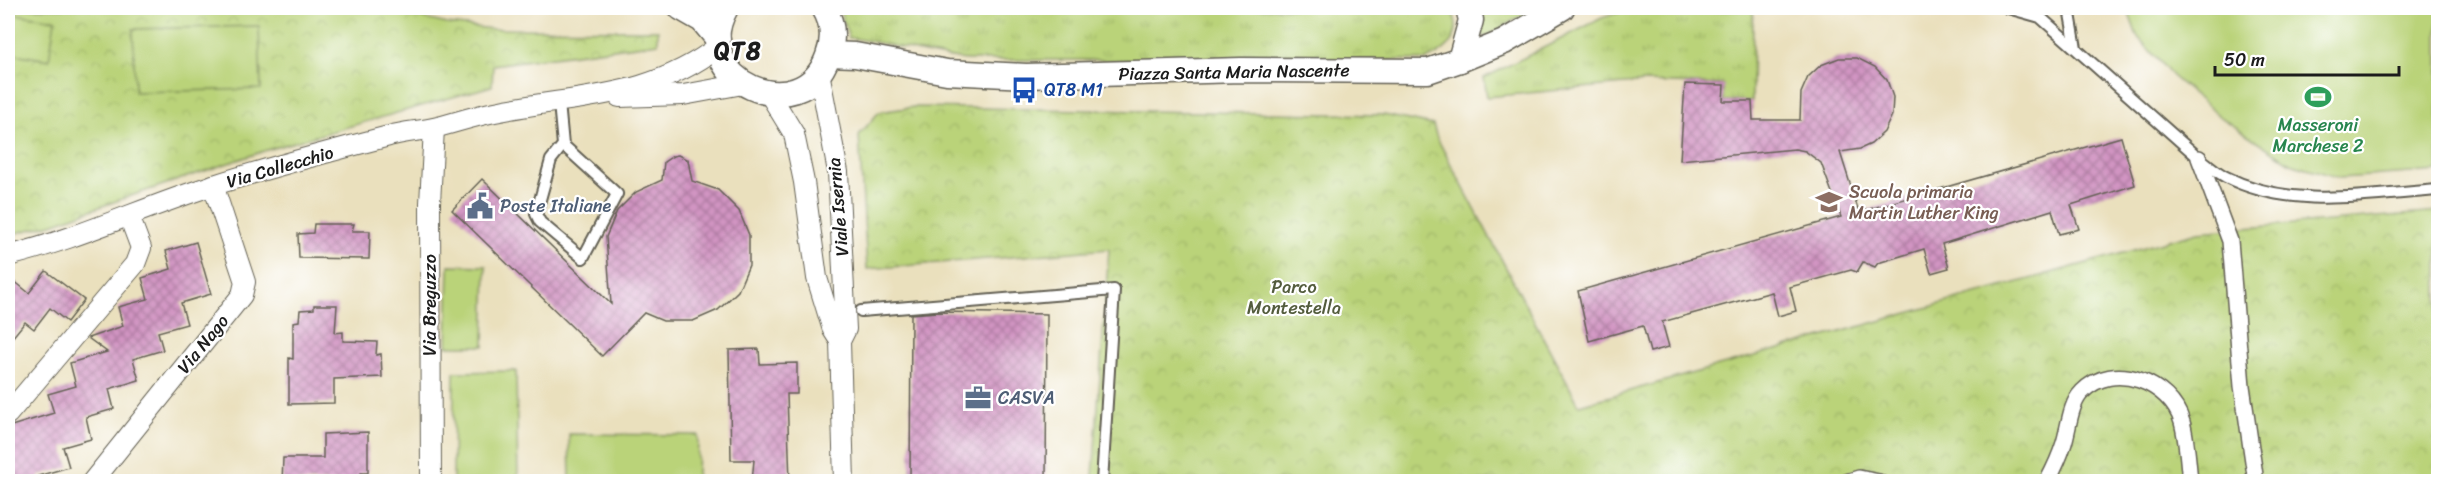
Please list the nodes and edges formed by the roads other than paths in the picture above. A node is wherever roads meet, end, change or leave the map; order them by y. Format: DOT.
graph roads {
  1 [pos="681,8"];
  2 [pos="726,8"];
  3 [pos="824,8"];
  4 [pos="1468,8"];
  5 [pos="1562,8"];
  6 [pos="2008,8"];
  7 [pos="2069,8"];
  8 [pos="2038,12"];
  9 [pos="718,43"];
  10 [pos="2076,48"];
  11 [pos="1460,60"];
  12 [pos="824,63"];
  13 [pos="743,84"];
  14 [pos="769,93"];
  15 [pos="602,96"];
  16 [pos="559,103"];
  17 [pos="434,128"];
  18 [pos="563,145"];
  19 [pos="2199,158"];
  20 [pos="213,185"];
  21 [pos="2439,190"];
  22 [pos="129,216"];
  23 [pos="8,256"];
  24 [pos="861,311"];
  25 [pos="840,341"];
  26 [pos="8,414"];
  27 [pos="92,482"];
  28 [pos="431,482"];
  29 [pos="844,482"];
  30 [pos="1102,482"];
  31 [pos="1846,482"];
  32 [pos="1880,482"];
  33 [pos="2047,482"];
  34 [pos="2190,482"];
  35 [pos="2256,482"];
  1 -- 9 [label="street"];
  2 -- 9 [label="street"];
  3 -- 12 [label="street"];
  4 -- 11 [label="street"];
  5 -- 11 [label="street, Piazza Santa Maria Nascente"];
  6 -- 8 [label="lane"];
  7 -- 10 [label="lane"];
  8 -- 10 [label="lane"];
  9 -- 13 [label="street"];
  9 -- 15 [label="street"];
  10 -- 19 [label="lane"];
  11 -- 12 [label="street, Piazza Santa Maria Nascente"];
  12 -- 14 [label="street"];
  12 -- 25 [label="street, Viale Isernia"];
  13 -- 14 [label="street"];
  13 -- 15 [label="street"];
  14 -- 25 [label="street, Viale Isernia"];
  15 -- 16 [label="street"];
  16 -- 17 [label="street"];
  16 -- 18 [label="lane"];
  17 -- 20 [label="street, Via Collecchio"];
  17 -- 28 [label="street, Via Breguzzo"];
  18 -- 18 [label="lane"];
  19 -- 21 [label="lane"];
  19 -- 35 [label="street"];
  20 -- 22 [label="street, Via Collecchio"];
  20 -- 27 [label="street, Via Nago"];
  22 -- 23 [label="street, Via Collecchio"];
  22 -- 26 [label="street"];
  24 -- 30 [label="lane"];
  25 -- 29 [label="street, Viale Isernia"];
  31 -- 32 [label="street"];
  33 -- 34 [label="street"];
}
